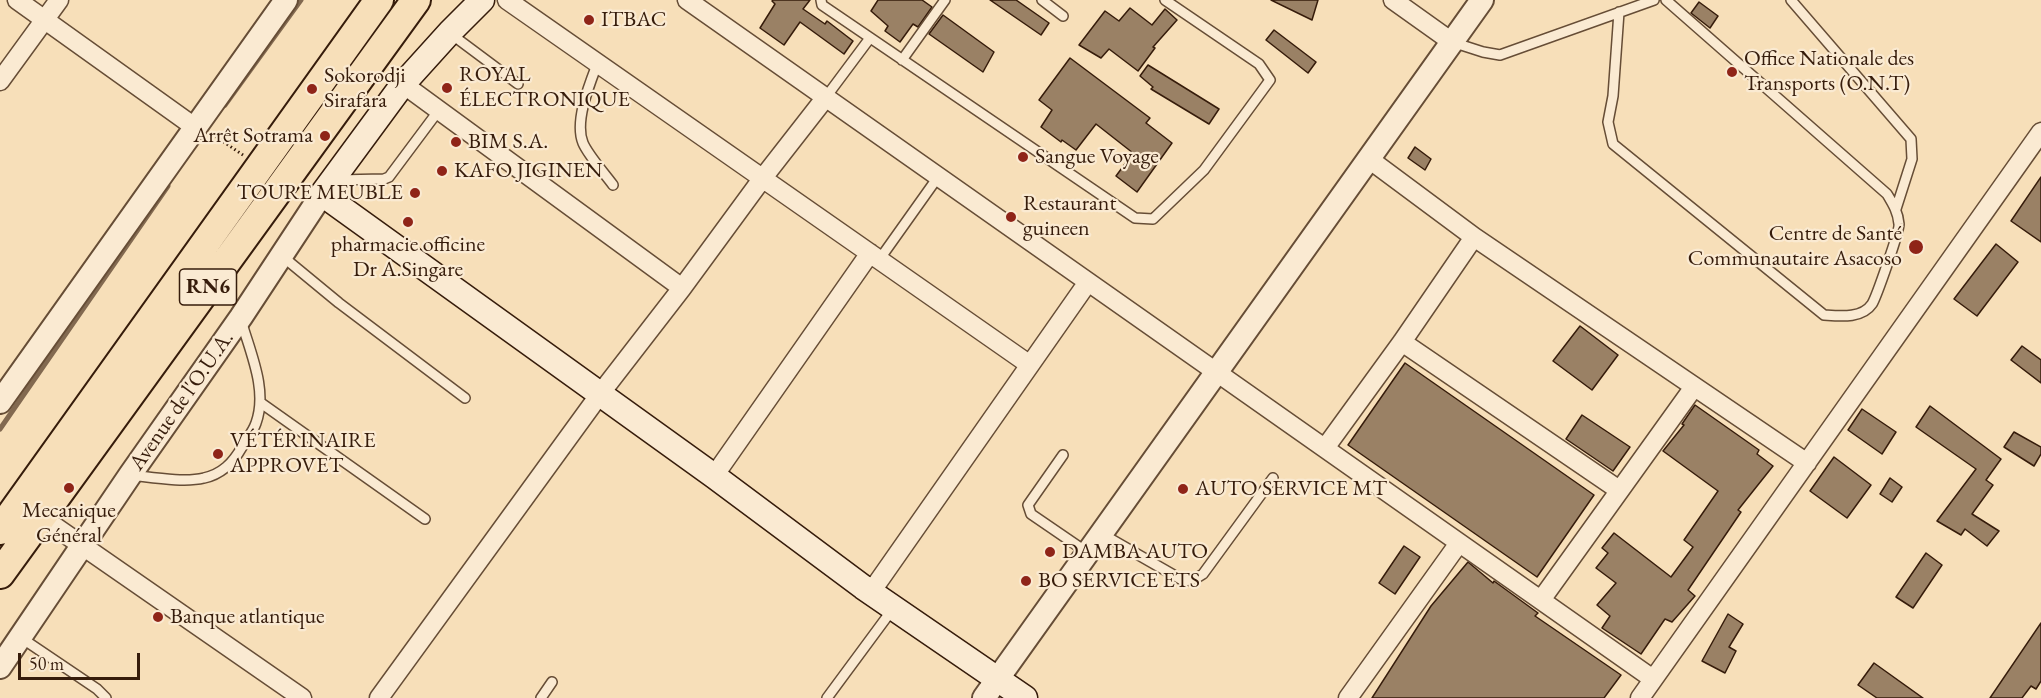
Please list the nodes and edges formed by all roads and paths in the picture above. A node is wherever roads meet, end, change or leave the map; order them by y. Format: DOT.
graph roads {
  1 [pos="17,0"];
  2 [pos="59,0"];
  3 [pos="286,0"];
  4 [pos="379,0"];
  5 [pos="417,0"];
  6 [pos="482,0"];
  7 [pos="687,0"];
  8 [pos="821,0"];
  9 [pos="945,0"];
  10 [pos="1042,0"];
  11 [pos="1165,0"];
  12 [pos="1393,0"];
  13 [pos="1482,0"];
  14 [pos="1654,0"];
  15 [pos="1666,0"];
  16 [pos="1791,0"];
  17 [pos="514,2"];
  18 [pos="1619,12"];
  19 [pos="1063,16"];
  20 [pos="45,20"];
  21 [pos="450,32"];
  22 [pos="870,38"];
  23 [pos="1452,42"];
  24 [pos="902,60"];
  25 [pos="598,62"];
  26 [pos="0,81"];
  27 [pos="403,84"];
  28 [pos="518,84"];
  29 [pos="826,97"];
  30 [pos="439,110"];
  31 [pos="196,128"];
  32 [pos="2041,132"];
  33 [pos="1369,159"];
  34 [pos="260,166"];
  35 [pos="938,177"];
  36 [pos="762,179"];
  37 [pos="613,185"];
  38 [pos="327,187"];
  39 [pos="1896,209"];
  40 [pos="1474,237"];
  41 [pos="282,255"];
  42 [pos="875,257"];
  43 [pos="1088,282"];
  44 [pos="682,288"];
  45 [pos="241,317"];
  46 [pos="1402,342"];
  47 [pos="1030,365"];
  48 [pos="1216,372"];
  49 [pos="1694,387"];
  50 [pos="600,394"];
  51 [pos="465,398"];
  52 [pos="0,402"];
  53 [pos="261,403"];
  54 [pos="1325,448"];
  55 [pos="1063,455"];
  56 [pos="1807,463"];
  57 [pos="130,475"];
  58 [pos="714,476"];
  59 [pos="1273,478"];
  60 [pos="1619,490"];
  61 [pos="41,517"];
  62 [pos="425,519"];
  63 [pos="0,530"];
  64 [pos="1102,534"];
  65 [pos="1459,543"];
  66 [pos="82,544"];
  67 [pos="1088,553"];
  68 [pos="0,574"];
  69 [pos="871,592"];
  70 [pos="1541,600"];
  71 [pos="894,608"];
  72 [pos="19,637"];
  73 [pos="0,667"];
  74 [pos="998,678"];
  75 [pos="1653,679"];
  76 [pos="552,682"];
  77 [pos="106,698"];
  78 [pos="302,698"];
  79 [pos="379,698"];
  80 [pos="541,698"];
  81 [pos="827,698"];
  82 [pos="984,698"];
  83 [pos="1025,698"];
  84 [pos="1348,698"];
  85 [pos="1640,698"];
  1 -- 20 [label="street"];
  2 -- 20 [label="street"];
  3 -- 31 [label="street"];
  4 -- 34 [label="highway, RN6"];
  5 -- 61 [label="highway, Avenue de l'O.U.A. / RN6"];
  6 -- 21 [label="main road, Avenue de l'O.U.A."];
  7 -- 29 [label="street"];
  8 -- 22 [label="lane"];
  9 -- 24 [label="lane"];
  10 -- 19 [label="lane"];
  11 -- 24 [label="lane"];
  12 -- 23 [label="street"];
  13 -- 23 [label="street"];
  14 -- 18 [label="lane"];
  15 -- 39 [label="lane"];
  16 -- 39 [label="lane"];
  17 -- 25 [label="street"];
  18 -- 23 [label="lane"];
  18 -- 39 [label="lane"];
  20 -- 26 [label="street"];
  20 -- 31 [label="street"];
  21 -- 27 [label="main road, Avenue de l'O.U.A."];
  21 -- 28 [label="lane"];
  22 -- 24 [label="lane"];
  22 -- 29 [label="lane"];
  23 -- 33 [label="street"];
  25 -- 36 [label="street"];
  25 -- 37 [label="lane"];
  27 -- 30 [label="street"];
  27 -- 38 [label="main road, Avenue de l'O.U.A."];
  29 -- 35 [label="street"];
  29 -- 36 [label="street"];
  30 -- 38 [label="lane"];
  30 -- 44 [label="street"];
  31 -- 34 [label="path"];
  31 -- 52 [label="street"];
  32 -- 56 [label="street"];
  33 -- 40 [label="street"];
  33 -- 48 [label="street"];
  34 -- 63 [label="highway, RN6"];
  35 -- 42 [label="lane"];
  35 -- 43 [label="street"];
  36 -- 42 [label="street"];
  36 -- 44 [label="street"];
  38 -- 41 [label="street, Avenue de l'O.U.A."];
  38 -- 50 [label="main road"];
  40 -- 46 [label="street"];
  40 -- 49 [label="street"];
  41 -- 45 [label="street, Avenue de l'O.U.A."];
  41 -- 51 [label="lane"];
  42 -- 47 [label="street"];
  42 -- 58 [label="street"];
  43 -- 47 [label="street"];
  43 -- 48 [label="street"];
  44 -- 50 [label="street"];
  45 -- 53 [label="lane"];
  45 -- 57 [label="street, Avenue de l'O.U.A."];
  46 -- 54 [label="street"];
  46 -- 60 [label="street"];
  47 -- 69 [label="street"];
  48 -- 54 [label="street"];
  48 -- 64 [label="street"];
  49 -- 56 [label="street"];
  49 -- 60 [label="street"];
  50 -- 58 [label="main road"];
  50 -- 79 [label="street"];
  53 -- 57 [label="lane"];
  53 -- 62 [label="lane"];
  54 -- 65 [label="street"];
  55 -- 67 [label="lane"];
  56 -- 75 [label="street"];
  57 -- 66 [label="street, Avenue de l'O.U.A."];
  58 -- 69 [label="main road"];
  59 -- 64 [label="lane"];
  60 -- 70 [label="street"];
  61 -- 66 [label="street"];
  61 -- 68 [label="highway, Avenue de l'O.U.A. / RN6"];
  64 -- 67 [label="street"];
  65 -- 70 [label="street"];
  65 -- 84 [label="street"];
  66 -- 72 [label="street, Avenue de l'O.U.A."];
  66 -- 78 [label="street"];
  67 -- 74 [label="street"];
  69 -- 71 [label="main road"];
  70 -- 75 [label="street"];
  71 -- 74 [label="main road"];
  71 -- 81 [label="lane"];
  72 -- 73 [label="street, Avenue de l'O.U.A."];
  72 -- 77 [label="lane"];
  74 -- 82 [label="street"];
  74 -- 83 [label="main road"];
  75 -- 85 [label="street"];
  76 -- 80 [label="lane"];
}
